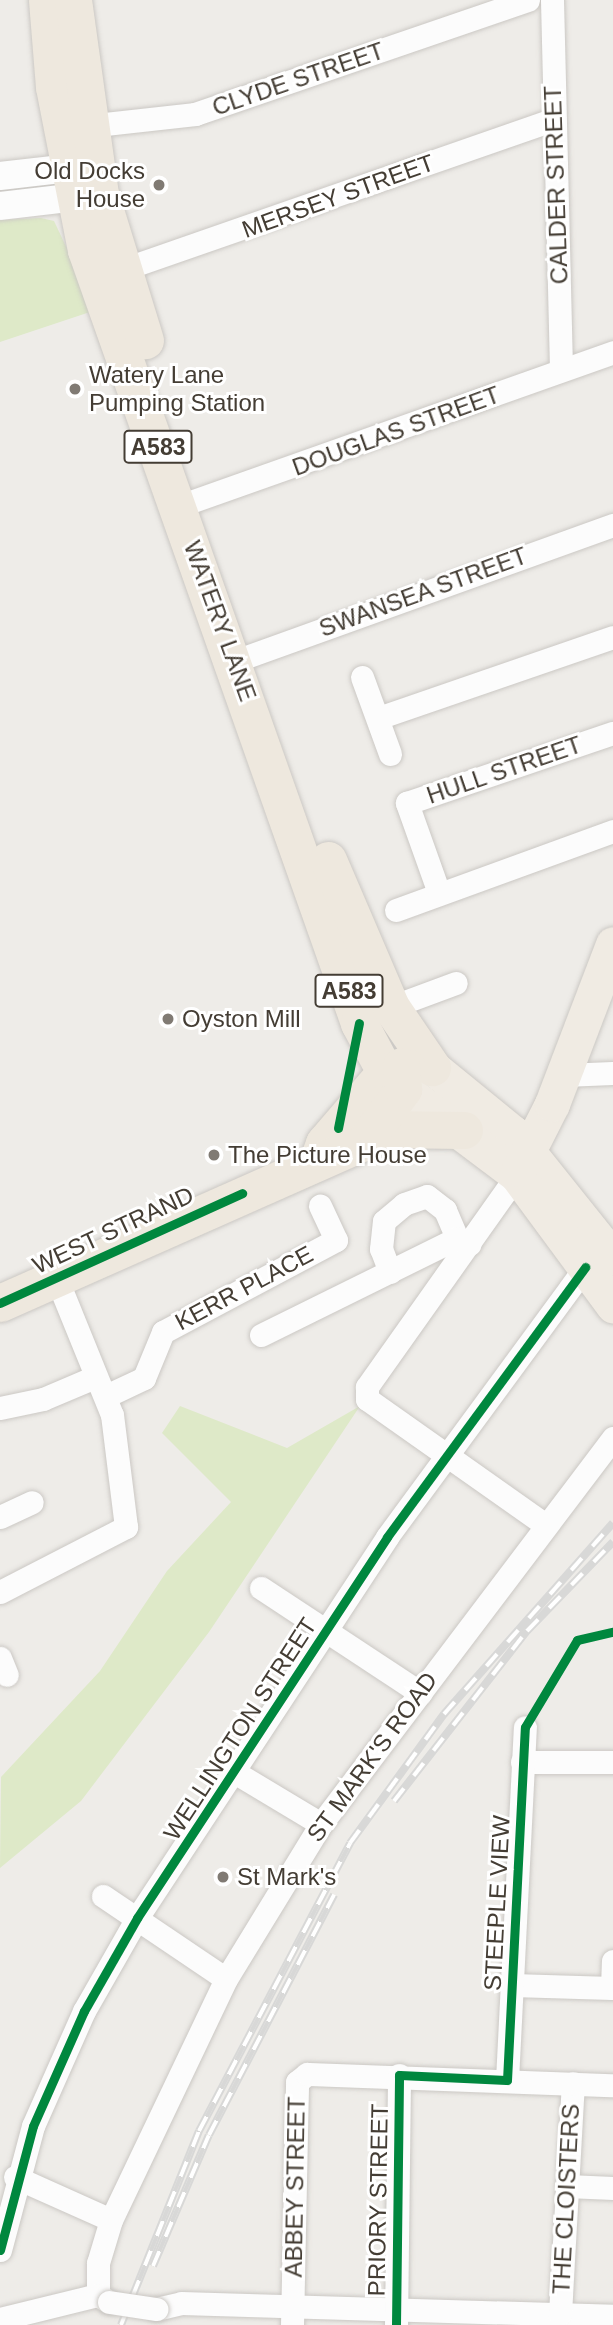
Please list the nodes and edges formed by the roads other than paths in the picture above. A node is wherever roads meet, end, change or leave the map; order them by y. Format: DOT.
graph roads {
  1 [pos="47,0"];
  2 [pos="73,0"];
  3 [pos="528,0"];
  4 [pos="552,0"];
  5 [pos="554,120"];
  6 [pos="74,128"];
  7 [pos="0,176"];
  8 [pos="84,182"];
  9 [pos="0,206"];
  10 [pos="121,270"];
  11 [pos="613,352"];
  12 [pos="561,370"];
  13 [pos="190,502"];
  14 [pos="613,524"];
  15 [pos="613,636"];
  16 [pos="244,658"];
  17 [pos="362,677"];
  18 [pos="378,718"];
  19 [pos="613,733"];
  20 [pos="390,754"];
  21 [pos="613,831"];
  22 [pos="439,893"];
  23 [pos="366,922"];
  24 [pos="613,944"];
  25 [pos="371,964"];
  26 [pos="456,983"];
  27 [pos="375,1015"];
  28 [pos="405,1073"];
  29 [pos="613,1073"];
  30 [pos="557,1090"];
  31 [pos="461,1091"];
  32 [pos="377,1129"];
  33 [pos="464,1130"];
  34 [pos="329,1142"];
  35 [pos="522,1163"];
  36 [pos="554,1184"];
  37 [pos="320,1205"];
  38 [pos="464,1241"];
  39 [pos="599,1262"];
  40 [pos="390,1272"];
  41 [pos="56,1277"];
  42 [pos="0,1303"];
  43 [pos="613,1305"];
  44 [pos="261,1335"];
  45 [pos="101,1386"];
  46 [pos="0,1408"];
  47 [pos="613,1438"];
  48 [pos="443,1456"];
  49 [pos="32,1502"];
  50 [pos="0,1517"];
  51 [pos="544,1524"];
  52 [pos="261,1588"];
  53 [pos="0,1592"];
  54 [pos="327,1632"];
  55 [pos="420,1693"];
  56 [pos="525,1727"];
  57 [pos="522,1762"];
  58 [pos="613,1762"];
  59 [pos="236,1773"];
  60 [pos="321,1824"];
  61 [pos="103,1896"];
  62 [pos="137,1918"];
  63 [pos="613,1961"];
  64 [pos="226,1979"];
  65 [pos="512,1985"];
  66 [pos="399,2075"];
  67 [pos="507,2080"];
  68 [pos="573,2083"];
  69 [pos="613,2085"];
  70 [pos="15,2177"];
  71 [pos="567,2186"];
  72 [pos="613,2188"];
  73 [pos="111,2220"];
  74 [pos="0,2250"];
  75 [pos="103,2299"];
  76 [pos="166,2313"];
  77 [pos="560,2314"];
  78 [pos="613,2316"];
  79 [pos="293,2317"];
  80 [pos="396,2317"];
  81 [pos="0,2319"];
  1 -- 6 [label="highway, WATERY LANE / A583"];
  2 -- 6 [label="highway, WATERY LANE / A583"];
  3 -- 6 [label="street, CLYDE STREET"];
  4 -- 5 [label="street, CALDER STREET"];
  5 -- 10 [label="street, MERSEY STREET"];
  5 -- 12 [label="street, CALDER STREET"];
  6 -- 8 [label="highway, WATERY LANE / A583"];
  7 -- 8 [label="street"];
  8 -- 9 [label="street"];
  8 -- 10 [label="highway, WATERY LANE / A583"];
  8 -- 13 [label="highway, WATERY LANE / A583"];
  10 -- 13 [label="highway, WATERY LANE / A583"];
  11 -- 12 [label="street, DOUGLAS STREET"];
  12 -- 13 [label="street, DOUGLAS STREET"];
  13 -- 16 [label="highway, WATERY LANE / A583"];
  14 -- 16 [label="street, SWANSEA STREET"];
  15 -- 18 [label="street"];
  16 -- 23 [label="highway, WATERY LANE / A583"];
  17 -- 18 [label="street"];
  18 -- 20 [label="street"];
  19 -- 22 [label="street, HULL STREET"];
  21 -- 22 [label="street"];
  22 -- 23 [label="street"];
  23 -- 25 [label="highway, WATERY LANE / A583"];
  23 -- 27 [label="highway, WATERY LANE / A583"];
  24 -- 30 [label="main road"];
  25 -- 27 [label="highway, WATERY LANE / A583"];
  25 -- 28 [label="highway"];
  26 -- 27 [label="street"];
  27 -- 28 [label="highway, WATERY LANE / A583"];
  27 -- 34 [label="highway"];
  28 -- 31 [label="main road, WATERY LANE / A583"];
  28 -- 32 [label="highway, WEST STRAND"];
  28 -- 33 [label="main road, WATERY LANE / A583"];
  28 -- 34 [label="highway, WEST STRAND"];
  29 -- 30 [label="street"];
  30 -- 31 [label="main road"];
  30 -- 35 [label="main road"];
  30 -- 36 [label="main road"];
  31 -- 35 [label="main road, WATERY LANE / A583"];
  32 -- 33 [label="highway"];
  32 -- 34 [label="highway, WEST STRAND"];
  33 -- 35 [label="main road, WATERY LANE / A583"];
  34 -- 41 [label="highway, WEST STRAND"];
  35 -- 36 [label="main road, A583"];
  35 -- 38 [label="street"];
  35 -- 39 [label="main road, A583"];
  36 -- 39 [label="main road, A583"];
  37 -- 45 [label="street, KERR PLACE"];
  38 -- 40 [label="street"];
  38 -- 40 [label="street"];
  38 -- 48 [label="street"];
  39 -- 43 [label="main road, A583"];
  39 -- 48 [label="street, WELLINGTON STREET"];
  40 -- 44 [label="street"];
  41 -- 42 [label="highway, WEST STRAND"];
  41 -- 45 [label="street"];
  45 -- 46 [label="street"];
  45 -- 53 [label="street"];
  47 -- 51 [label="street, ST MARK'S ROAD"];
  48 -- 51 [label="street"];
  48 -- 54 [label="street, WELLINGTON STREET"];
  49 -- 50 [label="street"];
  51 -- 55 [label="street, ST MARK'S ROAD"];
  52 -- 54 [label="street"];
  54 -- 55 [label="street"];
  54 -- 59 [label="street, WELLINGTON STREET"];
  55 -- 60 [label="street, ST MARK'S ROAD"];
  56 -- 57 [label="street, STEEPLE VIEW"];
  57 -- 58 [label="street"];
  57 -- 65 [label="street, STEEPLE VIEW"];
  59 -- 60 [label="street"];
  59 -- 62 [label="street, WELLINGTON STREET"];
  60 -- 64 [label="street, ST MARK'S ROAD"];
  61 -- 62 [label="street"];
  62 -- 64 [label="street"];
  62 -- 70 [label="street, WELLINGTON STREET"];
  63 -- 65 [label="street, STEEPLE VIEW"];
  64 -- 73 [label="street, ST MARK'S ROAD"];
  65 -- 67 [label="street, STEEPLE VIEW"];
  66 -- 67 [label="street"];
  66 -- 79 [label="street, ABBEY STREET"];
  66 -- 80 [label="street, PRIORY STREET"];
  67 -- 68 [label="street"];
  68 -- 69 [label="street"];
  68 -- 71 [label="street, THE CLOISTERS"];
  70 -- 73 [label="street"];
  70 -- 74 [label="street, WELLINGTON STREET"];
  71 -- 72 [label="street"];
  71 -- 77 [label="street, THE CLOISTERS"];
  73 -- 75 [label="street, ST MARK'S ROAD"];
  75 -- 76 [label="street, bridge"];
  75 -- 81 [label="street"];
  76 -- 79 [label="street"];
  77 -- 78 [label="street"];
  77 -- 80 [label="street"];
  79 -- 80 [label="street"];
}
